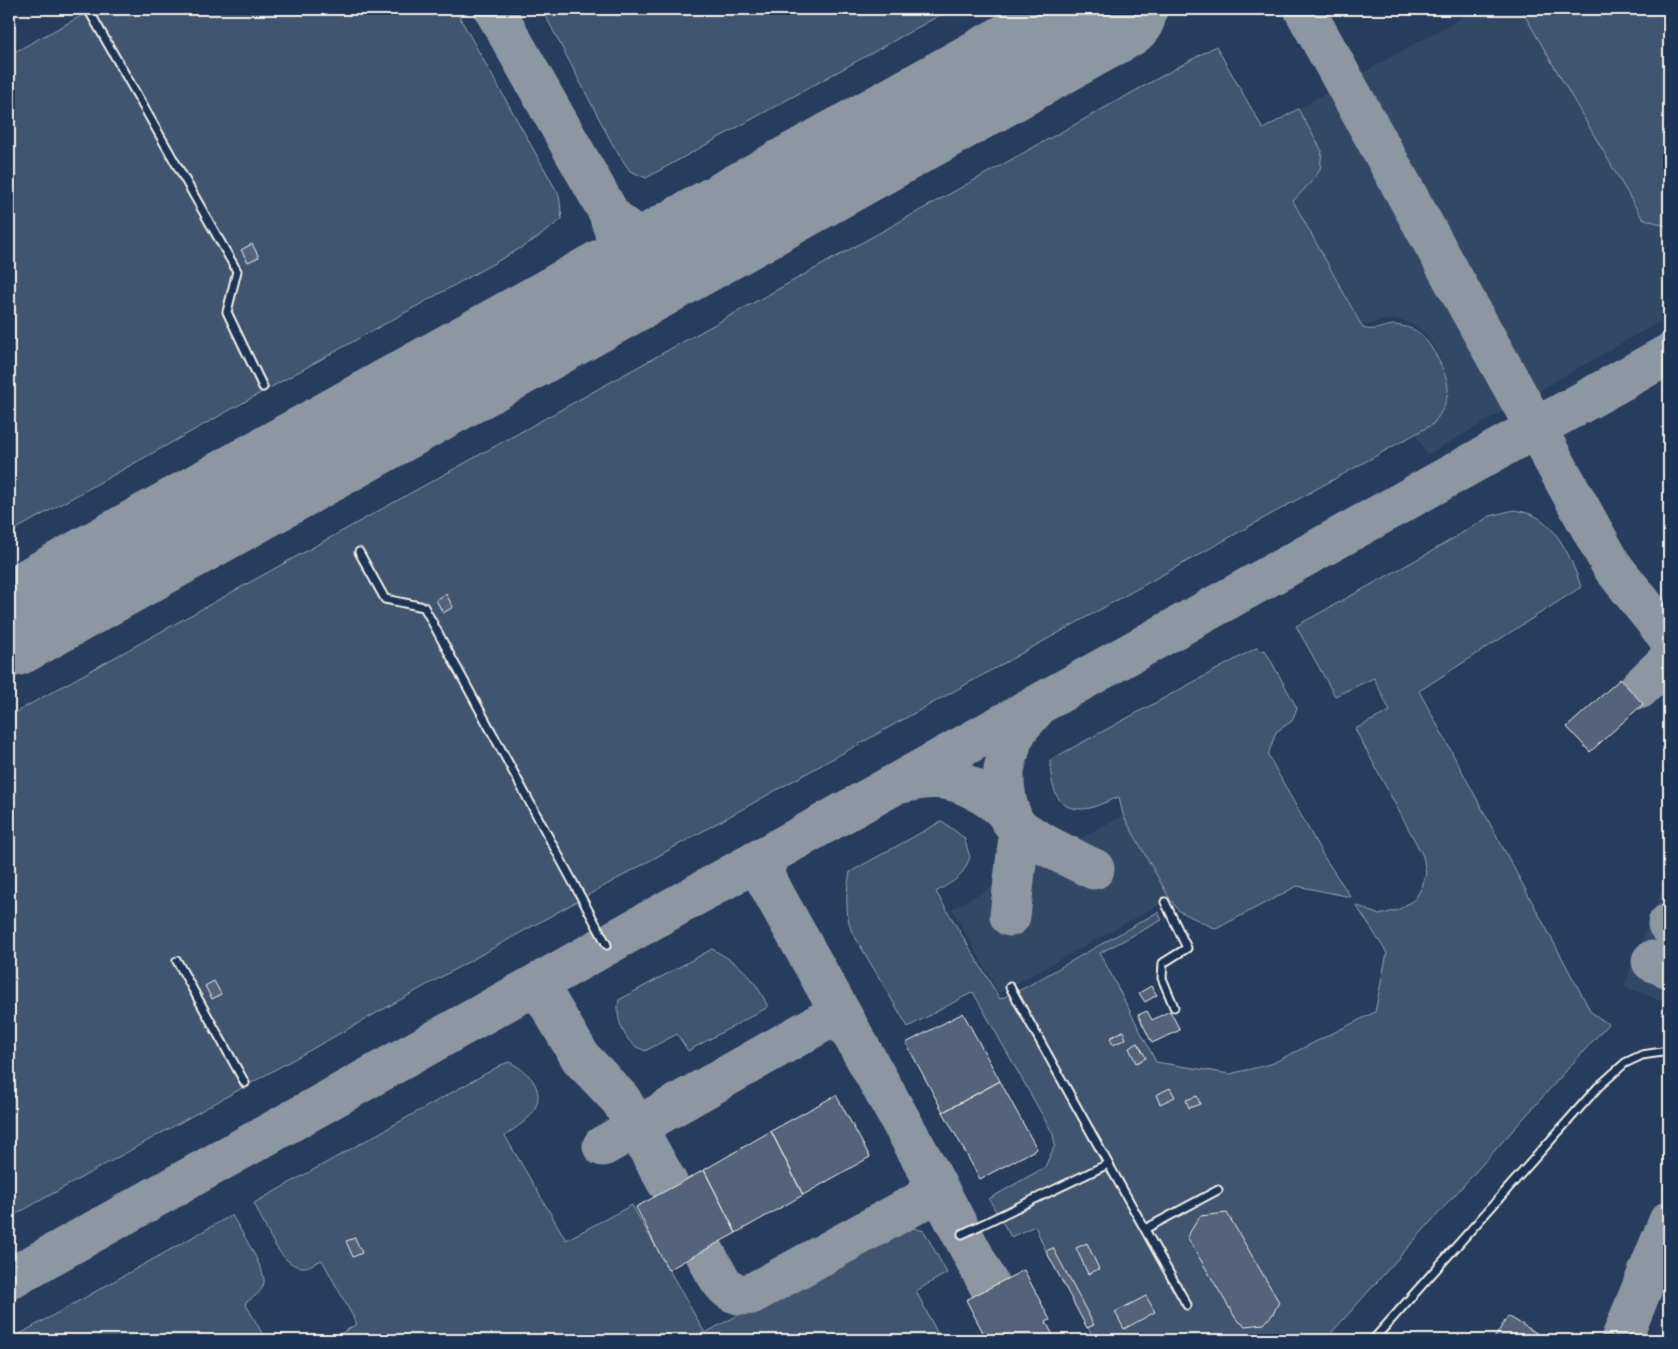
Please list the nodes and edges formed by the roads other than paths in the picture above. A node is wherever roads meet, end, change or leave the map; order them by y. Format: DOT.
graph roads {
  1 [pos="88,9"];
  2 [pos="263,387"];
  3 [pos="359,552"];
  4 [pos="1165,902"];
  5 [pos="607,945"];
  6 [pos="177,962"];
  7 [pos="1010,987"];
  8 [pos="1174,1007"];
  9 [pos="1669,1051"];
  10 [pos="245,1083"];
  11 [pos="1108,1164"];
  12 [pos="1218,1190"];
  13 [pos="1145,1229"];
  14 [pos="962,1234"];
  15 [pos="1187,1305"];
  16 [pos="1373,1340"];
  1 -- 2 [label="lane"];
  3 -- 5 [label="lane"];
  4 -- 8 [label="lane"];
  6 -- 10 [label="lane"];
  7 -- 11 [label="lane"];
  9 -- 16 [label="lane"];
  11 -- 13 [label="lane"];
  11 -- 14 [label="lane"];
  12 -- 13 [label="lane"];
  13 -- 15 [label="lane"];
}
